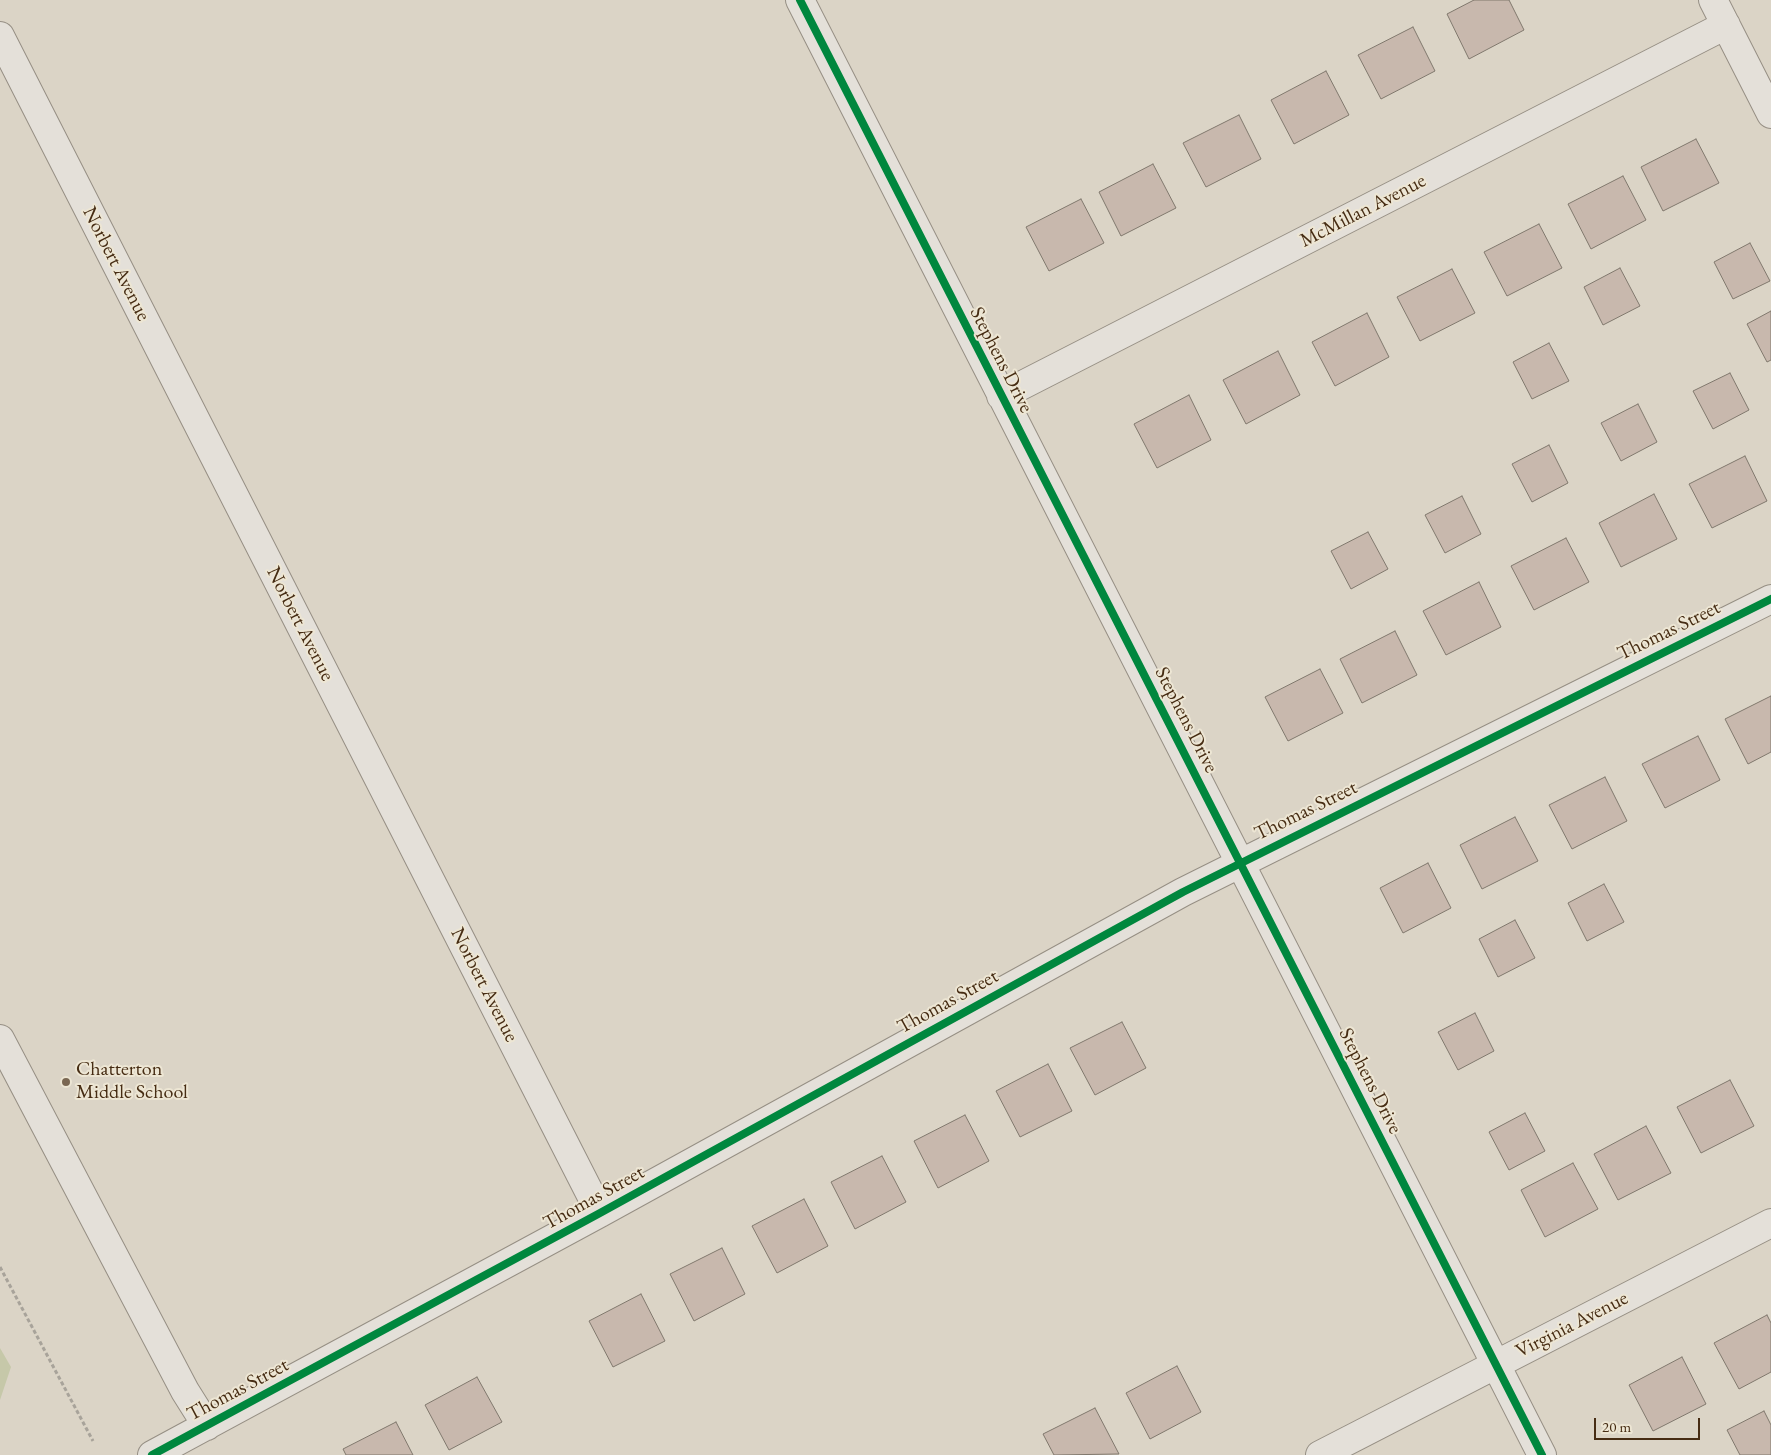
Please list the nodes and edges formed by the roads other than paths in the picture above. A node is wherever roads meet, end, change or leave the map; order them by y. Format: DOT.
graph roads {
  1 [pos="800,0"];
  2 [pos="1712,0"];
  3 [pos="1726,26"];
  4 [pos="0,36"];
  5 [pos="1771,114"];
  6 [pos="1001,396"];
  7 [pos="1771,599"];
  8 [pos="1240,862"];
  9 [pos="0,1039"];
  10 [pos="600,1213"];
  11 [pos="1771,1223"];
  12 [pos="1496,1364"];
  13 [pos="207,1426"];
  14 [pos="152,1455"];
  15 [pos="1320,1455"];
  16 [pos="1542,1455"];
  1 -- 6 [label="street, Stephens Drive"];
  2 -- 3 [label="street"];
  3 -- 5 [label="street"];
  3 -- 6 [label="street, McMillan Avenue"];
  4 -- 10 [label="street, Norbert Avenue"];
  6 -- 8 [label="street, Stephens Drive"];
  7 -- 8 [label="street, Thomas Street"];
  8 -- 10 [label="street, Thomas Street"];
  8 -- 12 [label="street, Stephens Drive"];
  9 -- 13 [label="street"];
  10 -- 13 [label="street, Thomas Street"];
  11 -- 12 [label="street, Virginia Avenue"];
  12 -- 15 [label="street, Virginia Avenue"];
  12 -- 16 [label="street, Stephens Drive"];
  13 -- 14 [label="street, Thomas Street"];
}
